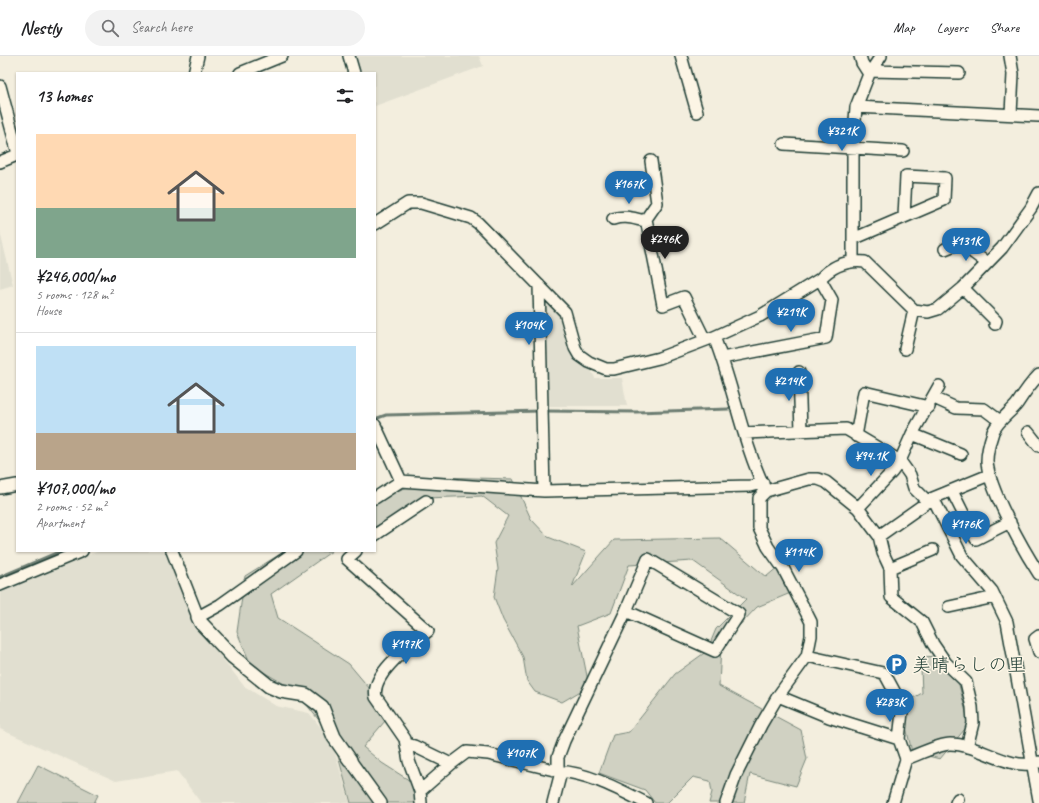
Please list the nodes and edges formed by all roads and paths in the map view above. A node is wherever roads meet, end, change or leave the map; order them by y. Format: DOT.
graph roads {
  1 [pos="198,56"];
  2 [pos="282,56"];
  3 [pos="349,56"];
  4 [pos="681,56"];
  5 [pos="860,56"];
  6 [pos="881,56"];
  7 [pos="1010,56"];
  8 [pos="194,72"];
  9 [pos="242,72"];
  10 [pos="354,72"];
  11 [pos="870,72"];
  12 [pos="959,73"];
  13 [pos="0,86"];
  14 [pos="856,107"];
  15 [pos="697,112"];
  16 [pos="1011,114"];
  17 [pos="1039,116"];
  18 [pos="784,144"];
  19 [pos="16,146"];
  20 [pos="853,148"];
  21 [pos="903,150"];
  22 [pos="16,155"];
  23 [pos="651,161"];
  24 [pos="0,162"];
  25 [pos="1038,197"];
  26 [pos="904,216"];
  27 [pos="613,219"];
  28 [pos="646,220"];
  29 [pos="376,223"];
  30 [pos="853,239"];
  31 [pos="945,249"];
  32 [pos="853,261"];
  33 [pos="987,263"];
  34 [pos="820,279"];
  35 [pos="540,285"];
  36 [pos="963,288"];
  37 [pos="914,310"];
  38 [pos="995,324"];
  39 [pos="709,338"];
  40 [pos="906,349"];
  41 [pos="722,358"];
  42 [pos="799,372"];
  43 [pos="1039,375"];
  44 [pos="939,386"];
  45 [pos="932,402"];
  46 [pos="1000,421"];
  47 [pos="376,426"];
  48 [pos="801,431"];
  49 [pos="1028,432"];
  50 [pos="744,433"];
  51 [pos="912,434"];
  52 [pos="856,436"];
  53 [pos="1039,446"];
  54 [pos="961,454"];
  55 [pos="900,461"];
  56 [pos="989,475"];
  57 [pos="401,481"];
  58 [pos="16,485"];
  59 [pos="764,487"];
  60 [pos="0,488"];
  61 [pos="544,491"];
  62 [pos="952,491"];
  63 [pos="376,497"];
  64 [pos="931,500"];
  65 [pos="426,501"];
  66 [pos="858,508"];
  67 [pos="1010,522"];
  68 [pos="376,534"];
  69 [pos="879,536"];
  70 [pos="933,550"];
  71 [pos="80,552"];
  72 [pos="172,552"];
  73 [pos="295,552"];
  74 [pos="355,552"];
  75 [pos="890,568"];
  76 [pos="1039,574"];
  77 [pos="0,585"];
  78 [pos="995,597"];
  79 [pos="949,608"];
  80 [pos="626,611"];
  81 [pos="198,617"];
  82 [pos="1039,636"];
  83 [pos="1039,652"];
  84 [pos="807,656"];
  85 [pos="778,696"];
  86 [pos="899,739"];
  87 [pos="407,744"];
  88 [pos="966,746"];
  89 [pos="906,759"];
  90 [pos="350,760"];
  91 [pos="1036,763"];
  92 [pos="451,764"];
  93 [pos="558,771"];
  94 [pos="420,791"];
  95 [pos="1039,800"];
  96 [pos="381,803"];
  97 [pos="421,803"];
  98 [pos="553,803"];
  99 [pos="646,803"];
  100 [pos="726,803"];
  101 [pos="893,803"];
  1 -- 8 [label="street"];
  2 -- 9 [label="street"];
  3 -- 10 [label="street"];
  4 -- 15 [label="street"];
  5 -- 11 [label="street"];
  6 -- 11 [label="street"];
  7 -- 16 [label="street"];
  11 -- 12 [label="street"];
  11 -- 14 [label="street"];
  13 -- 19 [label="street"];
  14 -- 16 [label="street"];
  14 -- 20 [label="street"];
  16 -- 17 [label="street"];
  18 -- 20 [label="street"];
  20 -- 21 [label="street"];
  20 -- 30 [label="street"];
  22 -- 24 [label="street"];
  23 -- 28 [label="street"];
  25 -- 33 [label="street"];
  26 -- 26 [label="street"];
  26 -- 30 [label="street"];
  27 -- 28 [label="street"];
  28 -- 39 [label="street"];
  29 -- 35 [label="street"];
  30 -- 32 [label="street"];
  31 -- 33 [label="street"];
  32 -- 34 [label="street"];
  32 -- 37 [label="street"];
  33 -- 36 [label="street"];
  34 -- 39 [label="street"];
  34 -- 41 [label="street"];
  35 -- 39 [label="street"];
  35 -- 61 [label="street"];
  36 -- 37 [label="street"];
  36 -- 38 [label="street"];
  37 -- 40 [label="street"];
  39 -- 41 [label="street"];
  41 -- 50 [label="street"];
  42 -- 48 [label="street"];
  43 -- 46 [label="street"];
  44 -- 45 [label="street"];
  45 -- 46 [label="street"];
  45 -- 51 [label="street"];
  45 -- 52 [label="street"];
  46 -- 56 [label="street"];
  47 -- 57 [label="street"];
  48 -- 50 [label="street"];
  48 -- 52 [label="street"];
  49 -- 53 [label="street"];
  50 -- 59 [label="street"];
  51 -- 54 [label="street"];
  51 -- 55 [label="street"];
  52 -- 55 [label="street"];
  55 -- 64 [label="street"];
  55 -- 66 [label="street"];
  56 -- 62 [label="street"];
  56 -- 67 [label="street"];
  57 -- 61 [label="street"];
  57 -- 63 [label="street"];
  58 -- 60 [label="street"];
  59 -- 61 [label="street"];
  59 -- 66 [label="street"];
  59 -- 84 [label="street"];
  62 -- 64 [label="street"];
  62 -- 67 [label="street"];
  64 -- 69 [label="street"];
  64 -- 78 [label="street"];
  65 -- 68 [label="street"];
  66 -- 69 [label="street"];
  67 -- 76 [label="street"];
  69 -- 75 [label="street"];
  70 -- 75 [label="street"];
  71 -- 77 [label="street"];
  72 -- 81 [label="street"];
  73 -- 81 [label="street"];
  74 -- 87 [label="street"];
  75 -- 88 [label="street"];
  78 -- 79 [label="street"];
  78 -- 91 [label="street"];
  80 -- 80 [label="street"];
  80 -- 93 [label="street"];
  81 -- 90 [label="street"];
  82 -- 83 [label="street"];
  84 -- 85 [label="street"];
  84 -- 86 [label="street"];
  85 -- 86 [label="street"];
  85 -- 100 [label="street"];
  86 -- 89 [label="street"];
  87 -- 92 [label="street"];
  87 -- 94 [label="street"];
  88 -- 89 [label="street"];
  88 -- 91 [label="street"];
  89 -- 101 [label="street"];
  90 -- 96 [label="street"];
  91 -- 95 [label="street"];
  92 -- 93 [label="street"];
  92 -- 94 [label="street"];
  93 -- 98 [label="street"];
  93 -- 99 [label="street"];
  94 -- 97 [label="street"];
}
